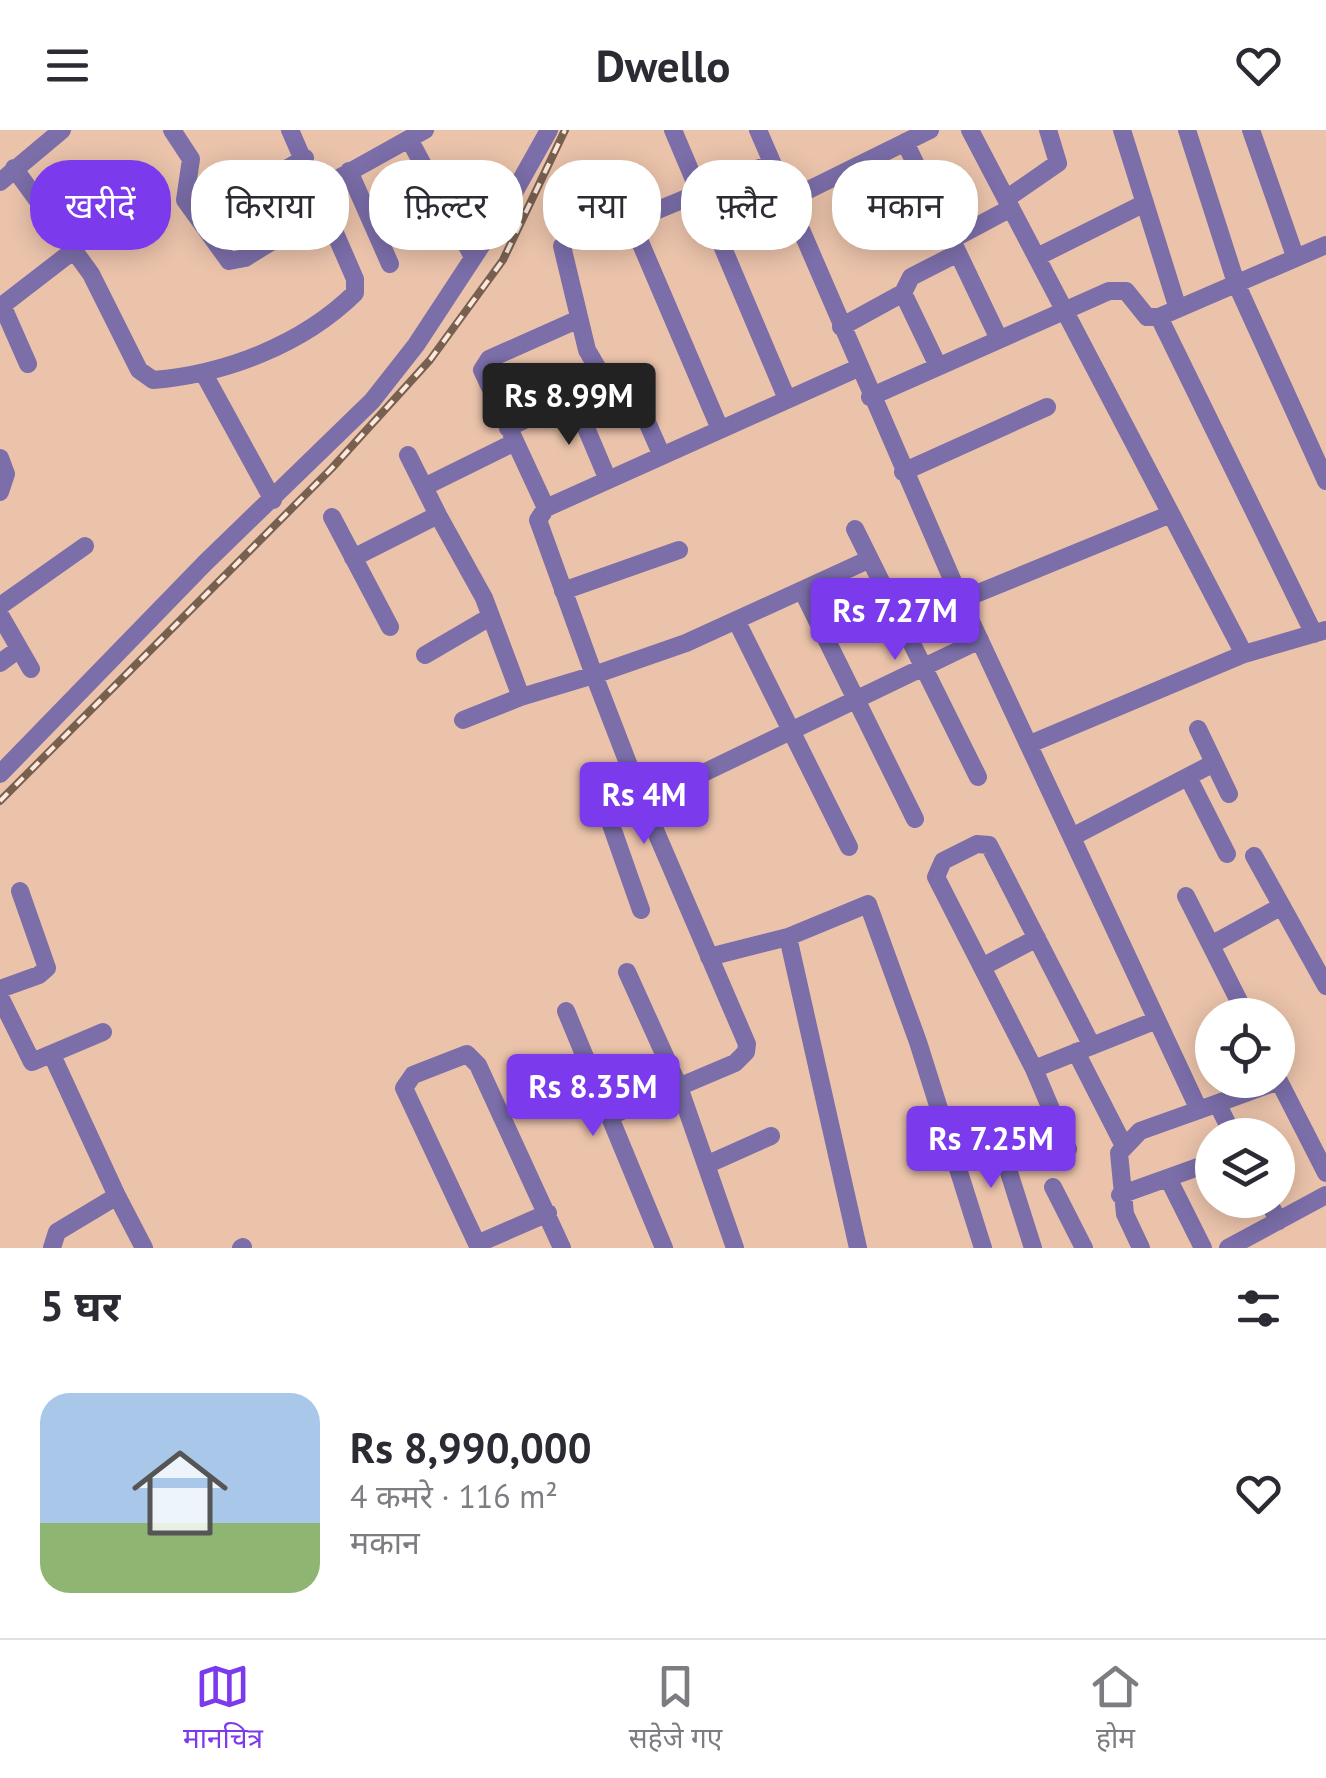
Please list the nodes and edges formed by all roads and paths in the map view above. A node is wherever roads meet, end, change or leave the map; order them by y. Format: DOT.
graph roads {
  1 [pos="29,130"];
  2 [pos="62,130"];
  3 [pos="172,130"];
  4 [pos="290,130"];
  5 [pos="549,130"];
  6 [pos="673,130"];
  7 [pos="930,130"];
  8 [pos="970,130"];
  9 [pos="1048,130"];
  10 [pos="1122,130"];
  11 [pos="1187,130"];
  12 [pos="1252,130"];
  13 [pos="421,132"];
  14 [pos="763,132"];
  15 [pos="905,142"];
  16 [pos="44,146"];
  17 [pos="306,158"];
  18 [pos="303,160"];
  19 [pos="686,160"];
  20 [pos="771,160"];
  21 [pos="914,160"];
  22 [pos="350,172"];
  23 [pos="7,175"];
  24 [pos="812,188"];
  25 [pos="30,200"];
  26 [pos="1145,203"];
  27 [pos="1009,204"];
  28 [pos="191,207"];
  29 [pos="978,228"];
  30 [pos="67,250"];
  31 [pos="75,250"];
  32 [pos="221,250"];
  33 [pos="257,250"];
  34 [pos="343,250"];
  35 [pos="563,250"];
  36 [pos="644,250"];
  37 [pos="724,250"];
  38 [pos="809,250"];
  39 [pos="949,250"];
  40 [pos="957,250"];
  41 [pos="1325,251"];
  42 [pos="1295,256"];
  43 [pos="473,257"];
  44 [pos="1037,258"];
  45 [pos="390,264"];
  46 [pos="1236,283"];
  47 [pos="903,293"];
  48 [pos="1,306"];
  49 [pos="1178,309"];
  50 [pos="1064,310"];
  51 [pos="1159,317"];
  52 [pos="579,319"];
  53 [pos="840,326"];
  54 [pos="999,340"];
  55 [pos="28,364"];
  56 [pos="938,366"];
  57 [pos="858,368"];
  58 [pos="204,374"];
  59 [pos="605,381"];
  60 [pos="870,396"];
  61 [pos="573,397"];
  62 [pos="787,399"];
  63 [pos="1048,407"];
  64 [pos="720,430"];
  65 [pos="512,435"];
  66 [pos="408,456"];
  67 [pos="662,456"];
  68 [pos="0,458"];
  69 [pos="904,472"];
  70 [pos="608,480"];
  71 [pos="1326,480"];
  72 [pos="424,487"];
  73 [pos="0,492"];
  74 [pos="273,500"];
  75 [pos="546,508"];
  76 [pos="1171,514"];
  77 [pos="438,515"];
  78 [pos="332,517"];
  79 [pos="855,529"];
  80 [pos="85,546"];
  81 [pos="679,550"];
  82 [pos="354,558"];
  83 [pos="870,560"];
  84 [pos="802,590"];
  85 [pos="562,591"];
  86 [pos="961,600"];
  87 [pos="0,606"];
  88 [pos="0,615"];
  89 [pos="490,617"];
  90 [pos="736,620"];
  91 [pos="390,627"];
  92 [pos="1320,632"];
  93 [pos="980,640"];
  94 [pos="20,649"];
  95 [pos="1244,654"];
  96 [pos="425,655"];
  97 [pos="0,663"];
  98 [pos="923,667"];
  99 [pos="30,669"];
  100 [pos="594,675"];
  101 [pos="522,697"];
  102 [pos="856,699"];
  103 [pos="463,720"];
  104 [pos="1198,729"];
  105 [pos="791,730"];
  106 [pos="1030,744"];
  107 [pos="1214,763"];
  108 [pos="0,774"];
  109 [pos="978,776"];
  110 [pos="1188,777"];
  111 [pos="1229,794"];
  112 [pos="602,799"];
  113 [pos="644,805"];
  114 [pos="915,819"];
  115 [pos="610,822"];
  116 [pos="1072,837"];
  117 [pos="848,847"];
  118 [pos="1227,854"];
  119 [pos="1254,856"];
  120 [pos="20,891"];
  121 [pos="1186,896"];
  122 [pos="1282,906"];
  123 [pos="641,910"];
  124 [pos="788,937"];
  125 [pos="1037,938"];
  126 [pos="1211,946"];
  127 [pos="709,956"];
  128 [pos="982,967"];
  129 [pos="626,972"];
  130 [pos="1326,986"];
  131 [pos="1,998"];
  132 [pos="1237,998"];
  133 [pos="566,1011"];
  134 [pos="1157,1020"];
  135 [pos="103,1032"];
  136 [pos="1084,1049"];
  137 [pos="52,1055"];
  138 [pos="1034,1068"];
  139 [pos="679,1087"];
  140 [pos="1232,1098"];
  141 [pos="1288,1098"];
  142 [pos="1208,1108"];
  143 [pos="610,1116"];
  144 [pos="1217,1118"];
  145 [pos="771,1136"];
  146 [pos="1123,1144"];
  147 [pos="951,1146"];
  148 [pos="1068,1149"];
  149 [pos="706,1165"];
  150 [pos="1195,1168"];
  151 [pos="1326,1174"];
  152 [pos="1168,1178"];
  153 [pos="1052,1187"];
  154 [pos="1120,1195"];
  155 [pos="1326,1195"];
  156 [pos="117,1196"];
  157 [pos="548,1213"];
  158 [pos="1277,1218"];
  159 [pos="1279,1221"];
  160 [pos="478,1246"];
  161 [pos="52,1248"];
  162 [pos="144,1248"];
  163 [pos="562,1248"];
  164 [pos="664,1248"];
  165 [pos="735,1248"];
  166 [pos="858,1248"];
  167 [pos="983,1248"];
  168 [pos="1033,1248"];
  169 [pos="1084,1248"];
  170 [pos="1141,1248"];
  171 [pos="1203,1248"];
  172 [pos="1228,1248"];
  1 -- 16 [label="street"];
  2 -- 16 [label="street"];
  3 -- 28 [label="street"];
  4 -- 17 [label="street"];
  5 -- 43 [label="street"];
  6 -- 19 [label="street"];
  7 -- 15 [label="street"];
  8 -- 27 [label="street"];
  9 -- 27 [label="street"];
  10 -- 26 [label="street"];
  11 -- 46 [label="street"];
  12 -- 42 [label="street"];
  13 -- 22 [label="street"];
  13 -- 43 [label="street"];
  14 -- 20 [label="street"];
  15 -- 21 [label="street"];
  15 -- 24 [label="street"];
  16 -- 23 [label="street"];
  17 -- 18 [label="street"];
  22 -- 45 [label="street"];
  23 -- 25 [label="street"];
  26 -- 44 [label="street"];
  26 -- 49 [label="street"];
  27 -- 29 [label="street"];
  27 -- 44 [label="street"];
  30 -- 48 [label="street"];
  31 -- 58 [label="street"];
  32 -- 33 [label="street"];
  34 -- 58 [label="street"];
  35 -- 52 [label="street"];
  36 -- 64 [label="street"];
  37 -- 62 [label="street"];
  38 -- 53 [label="street"];
  39 -- 47 [label="street"];
  40 -- 54 [label="street"];
  41 -- 42 [label="street"];
  42 -- 46 [label="street"];
  43 -- 74 [label="street"];
  44 -- 50 [label="street"];
  46 -- 49 [label="street"];
  46 -- 71 [label="street"];
  47 -- 53 [label="street"];
  47 -- 56 [label="street"];
  48 -- 55 [label="street"];
  49 -- 51 [label="street"];
  50 -- 51 [label="street"];
  50 -- 54 [label="street"];
  50 -- 76 [label="street"];
  51 -- 92 [label="street"];
  52 -- 59 [label="street"];
  52 -- 65 [label="street"];
  53 -- 57 [label="street"];
  54 -- 56 [label="street"];
  56 -- 60 [label="street"];
  57 -- 60 [label="street"];
  57 -- 62 [label="street"];
  58 -- 74 [label="street"];
  59 -- 61 [label="street"];
  59 -- 67 [label="street"];
  60 -- 69 [label="street"];
  61 -- 65 [label="street"];
  61 -- 70 [label="street"];
  62 -- 64 [label="street"];
  63 -- 69 [label="street"];
  64 -- 67 [label="street"];
  65 -- 72 [label="street"];
  65 -- 75 [label="street"];
  66 -- 72 [label="street"];
  67 -- 70 [label="street"];
  68 -- 73 [label="street"];
  69 -- 86 [label="street"];
  70 -- 75 [label="street"];
  72 -- 77 [label="street"];
  74 -- 108 [label="street"];
  75 -- 85 [label="street"];
  76 -- 86 [label="street"];
  76 -- 95 [label="street"];
  77 -- 82 [label="street"];
  77 -- 89 [label="street"];
  78 -- 82 [label="street"];
  79 -- 83 [label="street"];
  80 -- 87 [label="street"];
  81 -- 85 [label="street"];
  82 -- 91 [label="street"];
  83 -- 84 [label="street"];
  83 -- 98 [label="street"];
  84 -- 90 [label="street"];
  84 -- 102 [label="street"];
  85 -- 100 [label="street"];
  86 -- 93 [label="street"];
  88 -- 94 [label="street"];
  89 -- 96 [label="street"];
  89 -- 101 [label="street"];
  90 -- 100 [label="street"];
  90 -- 105 [label="street"];
  92 -- 95 [label="street"];
  93 -- 98 [label="street"];
  93 -- 106 [label="street"];
  94 -- 97 [label="street"];
  94 -- 99 [label="street"];
  95 -- 106 [label="street"];
  98 -- 102 [label="street"];
  98 -- 109 [label="street"];
  100 -- 101 [label="street"];
  100 -- 113 [label="street"];
  101 -- 103 [label="street"];
  102 -- 105 [label="street"];
  102 -- 114 [label="street"];
  104 -- 107 [label="street"];
  105 -- 113 [label="street"];
  105 -- 117 [label="street"];
  106 -- 116 [label="street"];
  107 -- 110 [label="street"];
  107 -- 111 [label="street"];
  110 -- 116 [label="street"];
  110 -- 118 [label="street"];
  112 -- 115 [label="street"];
  113 -- 115 [label="street"];
  113 -- 127 [label="street"];
  115 -- 123 [label="street"];
  116 -- 134 [label="street"];
  119 -- 122 [label="street"];
  120 -- 131 [label="street"];
  121 -- 126 [label="street"];
  122 -- 126 [label="street"];
  122 -- 130 [label="street"];
  124 -- 127 [label="street"];
  124 -- 147 [label="street"];
  124 -- 166 [label="street"];
  125 -- 128 [label="street"];
  125 -- 128 [label="street"];
  125 -- 136 [label="street"];
  126 -- 132 [label="street"];
  127 -- 139 [label="street"];
  128 -- 138 [label="street"];
  129 -- 139 [label="street"];
  131 -- 137 [label="street"];
  133 -- 143 [label="street"];
  134 -- 136 [label="street"];
  134 -- 142 [label="street"];
  135 -- 137 [label="street"];
  136 -- 138 [label="street"];
  136 -- 146 [label="street"];
  137 -- 156 [label="street"];
  138 -- 148 [label="street"];
  139 -- 143 [label="street"];
  139 -- 149 [label="street"];
  140 -- 142 [label="street"];
  141 -- 151 [label="street"];
  142 -- 144 [label="street"];
  142 -- 146 [label="street"];
  143 -- 164 [label="street"];
  145 -- 149 [label="street"];
  146 -- 154 [label="street"];
  147 -- 167 [label="street"];
  147 -- 168 [label="street"];
  149 -- 165 [label="street"];
  150 -- 152 [label="street"];
  152 -- 154 [label="street"];
  152 -- 171 [label="street"];
  153 -- 169 [label="street"];
  154 -- 170 [label="street"];
  155 -- 159 [label="street"];
  156 -- 161 [label="street"];
  156 -- 162 [label="street"];
  157 -- 160 [label="street"];
  157 -- 160 [label="street"];
  157 -- 163 [label="street"];
  158 -- 159 [label="street"];
  159 -- 172 [label="street"];
}
